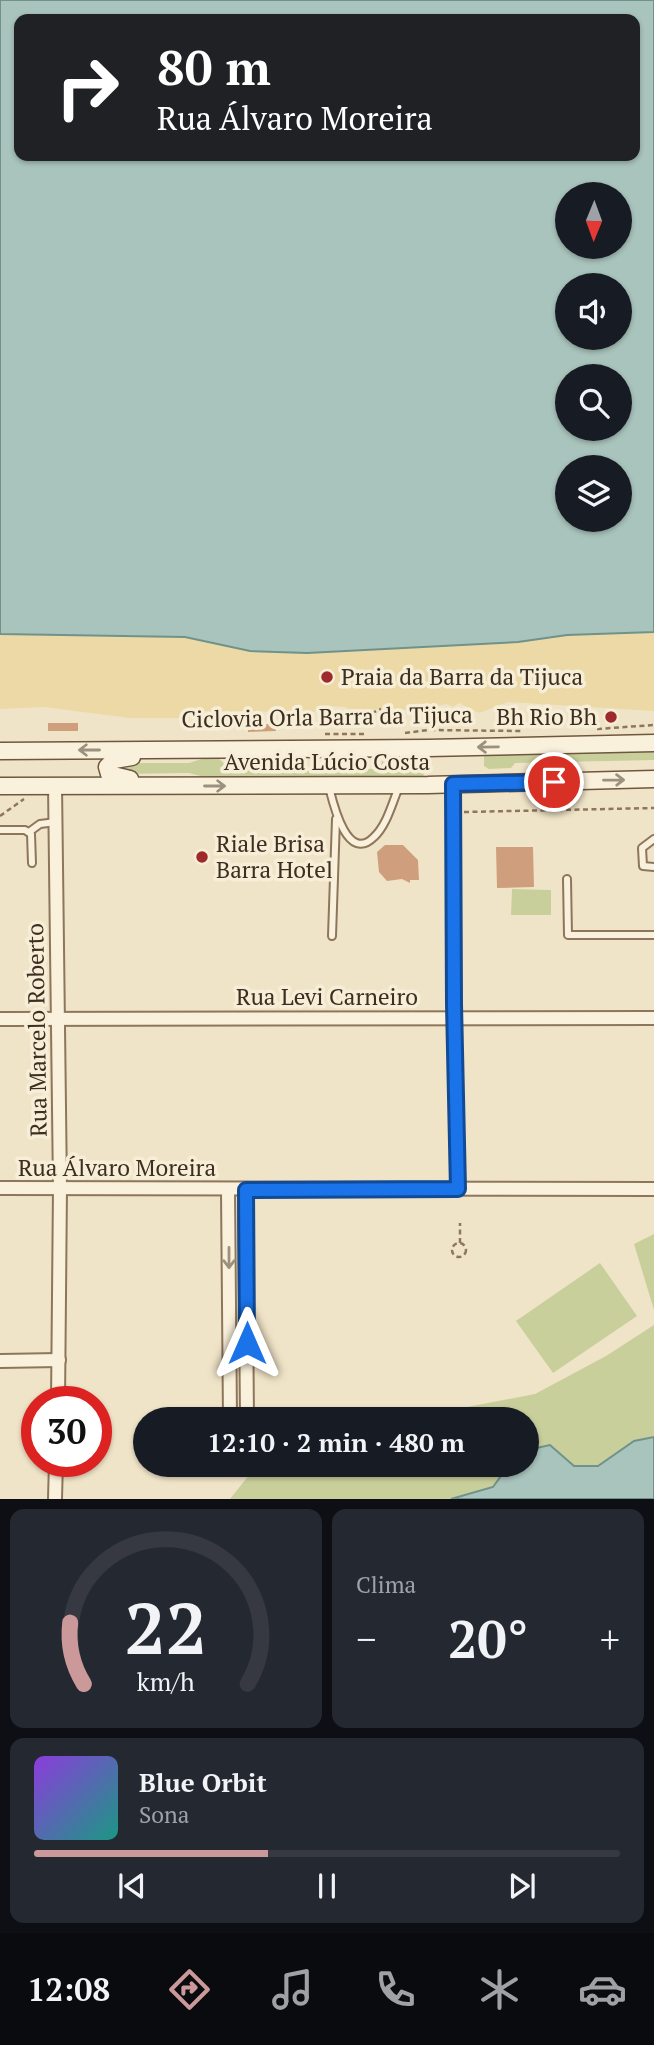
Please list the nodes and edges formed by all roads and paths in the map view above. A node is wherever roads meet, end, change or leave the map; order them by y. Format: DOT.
graph roads {
  1 [pos="381,709"];
  2 [pos="321,710"];
  3 [pos="212,711"];
  4 [pos="242,711"];
  5 [pos="358,722"];
  6 [pos="321,723"];
  7 [pos="213,724"];
  8 [pos="234,725"];
  9 [pos="654,725"];
  10 [pos="588,730"];
  11 [pos="522,731"];
  12 [pos="405,733"];
  13 [pos="370,734"];
  14 [pos="317,735"];
  15 [pos="654,743"];
  16 [pos="180,749"];
  17 [pos="0,751"];
  18 [pos="654,779"];
  19 [pos="453,784"];
  20 [pos="55,785"];
  21 [pos="328,785"];
  22 [pos="400,785"];
  23 [pos="0,786"];
  24 [pos="168,786"];
  25 [pos="13,797"];
  26 [pos="654,808"];
  27 [pos="454,812"];
  28 [pos="0,816"];
  29 [pos="336,817"];
  30 [pos="56,822"];
  31 [pos="0,830"];
  32 [pos="29,832"];
  33 [pos="654,839"];
  34 [pos="32,863"];
  35 [pos="654,867"];
  36 [pos="567,879"];
  37 [pos="654,935"];
  38 [pos="332,936"];
  39 [pos="58,1018"];
  40 [pos="454,1018"];
  41 [pos="654,1018"];
  42 [pos="0,1019"];
  43 [pos="0,1188"];
  44 [pos="60,1188"];
  45 [pos="458,1189"];
  46 [pos="654,1189"];
  47 [pos="228,1190"];
  48 [pos="246,1190"];
  49 [pos="460,1223"];
  50 [pos="460,1243"];
  51 [pos="59,1360"];
  52 [pos="0,1361"];
  53 [pos="58,1386"];
  54 [pos="230,1407"];
  55 [pos="247,1407"];
  56 [pos="56,1477"];
  57 [pos="55,1499"];
  1 -- 5 [label="path"];
  2 -- 6 [label="path"];
  3 -- 7 [label="path"];
  4 -- 8 [label="path"];
  9 -- 10 [label="path"];
  11 -- 12 [label="path, Ciclovia Orla Barra da Tijuca"];
  13 -- 14 [label="path, Ciclovia Orla Barra da Tijuca"];
  15 -- 16 [label="main road, Avenida Lúcio Costa, one-way"];
  16 -- 17 [label="main road, Avenida Lúcio Costa, one-way"];
  16 -- 24 [label="main road"];
  19 -- 18 [label="main road, Avenida Lúcio Costa, one-way"];
  19 -- 22 [label="main road, Avenida Lúcio Costa"];
  19 -- 27 [label="street"];
  20 -- 23 [label="main road, Avenida Lúcio Costa"];
  20 -- 24 [label="main road, Avenida Lúcio Costa"];
  20 -- 30 [label="street, Rua Marcelo Roberto"];
  21 -- 22 [label="main road, Avenida Lúcio Costa"];
  24 -- 21 [label="main road, Avenida Lúcio Costa, one-way"];
  21 -- 29 [label="lane"];
  22 -- 29 [label="lane"];
  25 -- 28 [label="path"];
  26 -- 27 [label="path"];
  27 -- 40 [label="street"];
  29 -- 38 [label="lane"];
  30 -- 32 [label="lane"];
  30 -- 39 [label="street, Rua Marcelo Roberto"];
  31 -- 32 [label="lane"];
  32 -- 34 [label="lane"];
  33 -- 35 [label="lane"];
  36 -- 37 [label="lane"];
  39 -- 40 [label="street, Rua Levi Carneiro"];
  39 -- 42 [label="street, Rua Levi Carneiro"];
  39 -- 44 [label="street, Rua Marcelo Roberto"];
  40 -- 41 [label="street, Rua Levi Carneiro"];
  40 -- 45 [label="street"];
  43 -- 44 [label="street, Rua Álvaro Moreira"];
  44 -- 47 [label="street, Rua Álvaro Moreira"];
  44 -- 51 [label="street, Rua Marcelo Roberto"];
  45 -- 46 [label="street, Rua Álvaro Moreira"];
  45 -- 48 [label="street, Rua Álvaro Moreira"];
  47 -- 48 [label="street, Rua Álvaro Moreira"];
  47 -- 54 [label="street, one-way"];
  48 -- 55 [label="street"];
  49 -- 50 [label="path"];
  50 -- 50 [label="path"];
  51 -- 52 [label="street"];
  51 -- 53 [label="street, Rua Marcelo Roberto"];
  56 -- 57 [label="street"];
}
